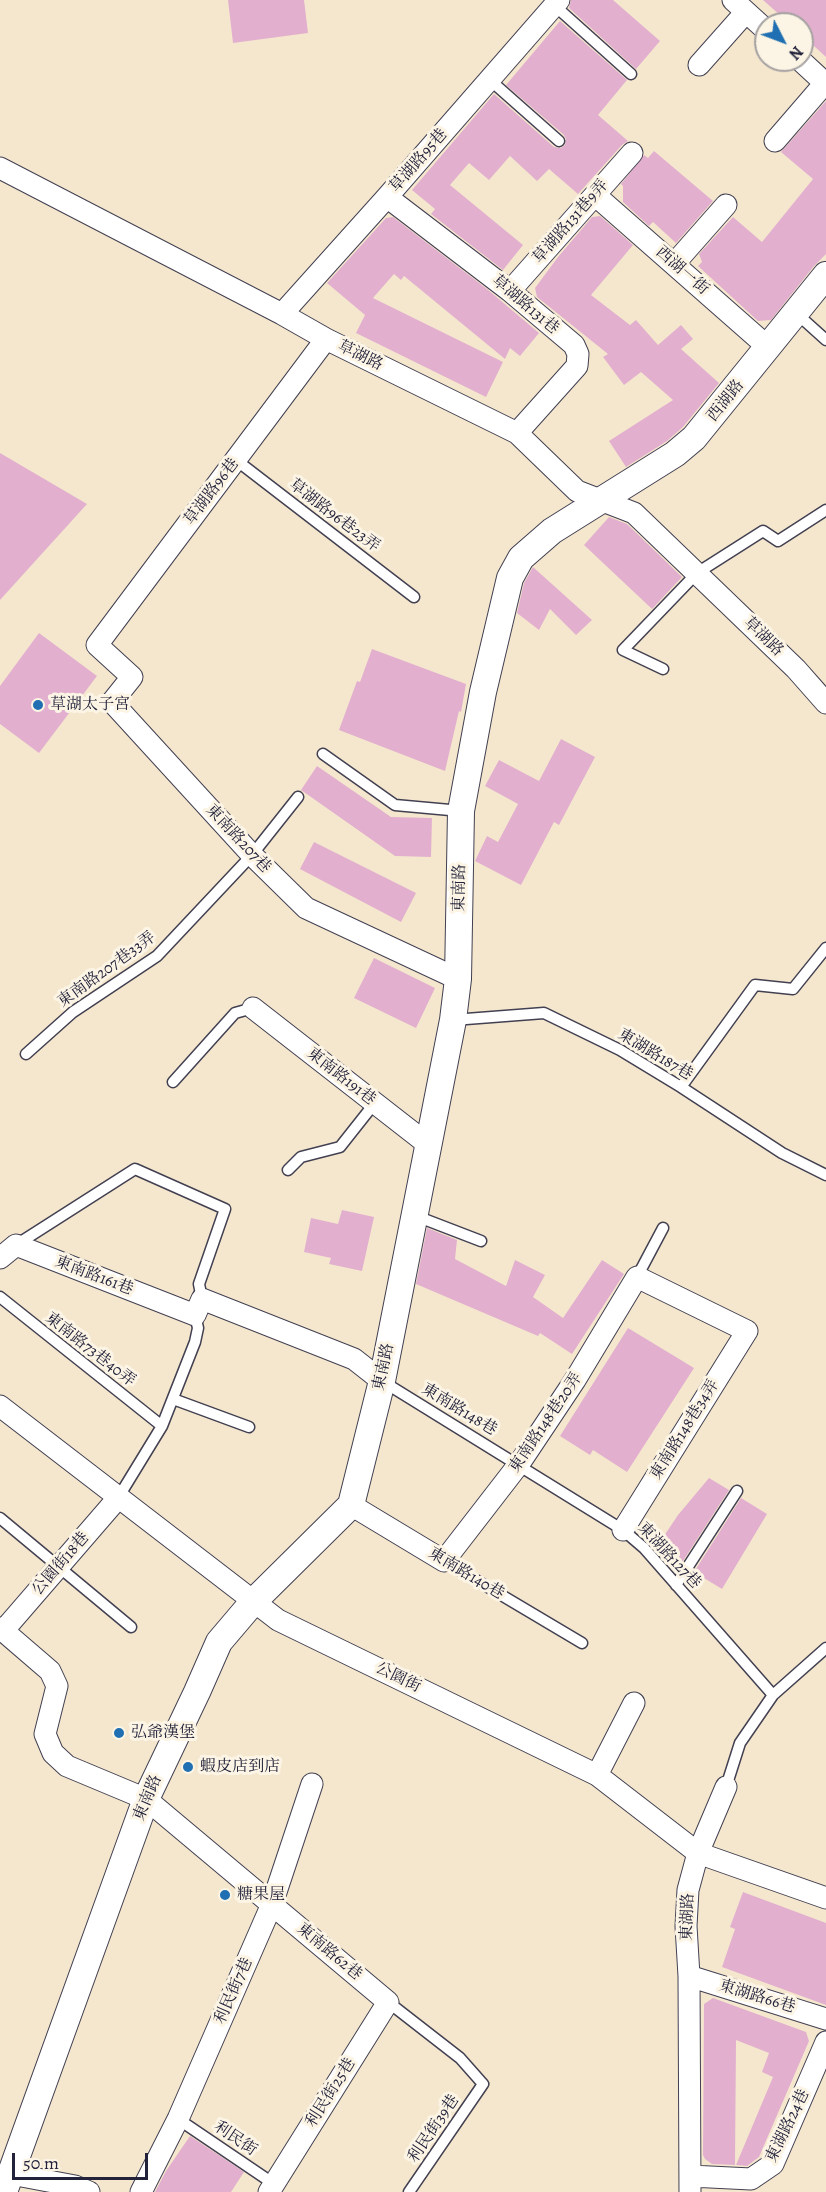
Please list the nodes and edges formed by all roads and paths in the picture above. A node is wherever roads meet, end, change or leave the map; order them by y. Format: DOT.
graph roads {
  1 [pos="556,2"];
  2 [pos="744,6"];
  3 [pos="699,65"];
  4 [pos="814,72"];
  5 [pos="631,74"];
  6 [pos="490,80"];
  7 [pos="826,82"];
  8 [pos="559,141"];
  9 [pos="775,141"];
  10 [pos="632,153"];
  11 [pos="0,168"];
  12 [pos="595,195"];
  13 [pos="387,197"];
  14 [pos="726,205"];
  15 [pos="674,264"];
  16 [pos="826,275"];
  17 [pos="510,291"];
  18 [pos="796,313"];
  19 [pos="282,314"];
  20 [pos="326,339"];
  21 [pos="826,340"];
  22 [pos="769,348"];
  23 [pos="517,433"];
  24 [pos="236,460"];
  25 [pos="601,499"];
  26 [pos="826,510"];
  27 [pos="698,573"];
  28 [pos="414,597"];
  29 [pos="98,645"];
  30 [pos="663,669"];
  31 [pos="826,703"];
  32 [pos="323,754"];
  33 [pos="298,796"];
  34 [pos="461,811"];
  35 [pos="252,855"];
  36 [pos="826,948"];
  37 [pos="458,979"];
  38 [pos="253,1008"];
  39 [pos="453,1020"];
  40 [pos="26,1054"];
  41 [pos="173,1082"];
  42 [pos="681,1087"];
  43 [pos="374,1104"];
  44 [pos="430,1146"];
  45 [pos="288,1170"];
  46 [pos="826,1175"];
  47 [pos="416,1216"];
  48 [pos="663,1228"];
  49 [pos="481,1241"];
  50 [pos="8,1252"];
  51 [pos="637,1277"];
  52 [pos="0,1297"];
  53 [pos="198,1307"];
  54 [pos="382,1381"];
  55 [pos="172,1399"];
  56 [pos="0,1406"];
  57 [pos="162,1426"];
  58 [pos="249,1427"];
  59 [pos="519,1464"];
  60 [pos="736,1491"];
  61 [pos="118,1498"];
  62 [pos="351,1505"];
  63 [pos="0,1518"];
  64 [pos="623,1530"];
  65 [pos="444,1561"];
  66 [pos="59,1566"];
  67 [pos="676,1585"];
  68 [pos="253,1602"];
  69 [pos="131,1627"];
  70 [pos="2,1630"];
  71 [pos="582,1643"];
  72 [pos="826,1648"];
  73 [pos="773,1695"];
  74 [pos="634,1702"];
  75 [pos="597,1775"];
  76 [pos="312,1784"];
  77 [pos="726,1786"];
  78 [pos="146,1799"];
  79 [pos="698,1853"];
  80 [pos="826,1898"];
  81 [pos="272,1904"];
  82 [pos="689,1976"];
  83 [pos="388,2002"];
  84 [pos="826,2019"];
  85 [pos="826,2042"];
  86 [pos="483,2084"];
  87 [pos="178,2119"];
  88 [pos="7,2183"];
  89 [pos="690,2184"];
  90 [pos="272,2188"];
  91 [pos="89,2192"];
  92 [pos="141,2192"];
  93 [pos="409,2192"];
  1 -- 5 [label="lane"];
  1 -- 6 [label="street, 草湖路95巷"];
  2 -- 3 [label="street"];
  4 -- 7 [label="street"];
  6 -- 8 [label="lane"];
  6 -- 13 [label="street, 草湖路95巷"];
  7 -- 9 [label="street"];
  10 -- 12 [label="street, 草湖路131巷9弄"];
  11 -- 19 [label="street, 草湖路"];
  12 -- 15 [label="street, 西湖一街"];
  12 -- 17 [label="street, 草湖路131巷9弄"];
  13 -- 17 [label="street, 草湖路131巷"];
  13 -- 19 [label="street, 草湖路95巷"];
  14 -- 15 [label="street"];
  15 -- 22 [label="street, 西湖一街"];
  16 -- 18 [label="street, 西湖路"];
  17 -- 23 [label="street, 草湖路131巷"];
  18 -- 21 [label="lane"];
  18 -- 22 [label="street, 西湖路"];
  19 -- 20 [label="street, 草湖路"];
  20 -- 23 [label="street, 草湖路"];
  20 -- 24 [label="street, 草湖路96巷"];
  22 -- 25 [label="street, 西湖路"];
  23 -- 25 [label="street, 草湖路"];
  24 -- 28 [label="lane, 草湖路96巷23弄"];
  24 -- 29 [label="street, 草湖路96巷"];
  25 -- 27 [label="street, 草湖路"];
  25 -- 34 [label="street, 東南路"];
  26 -- 27 [label="lane"];
  27 -- 30 [label="lane"];
  27 -- 31 [label="street, 草湖路"];
  29 -- 35 [label="street, 東南路207巷"];
  32 -- 34 [label="lane"];
  33 -- 35 [label="lane, 東南路207巷33弄"];
  34 -- 37 [label="street, 東南路"];
  35 -- 37 [label="street, 東南路207巷"];
  35 -- 40 [label="lane, 東南路207巷33弄"];
  36 -- 42 [label="lane"];
  37 -- 39 [label="street, 東南路"];
  38 -- 41 [label="lane"];
  38 -- 43 [label="street, 東南路191巷"];
  39 -- 42 [label="lane, 東湖路187巷"];
  39 -- 44 [label="street, 東南路"];
  42 -- 46 [label="lane, 東湖路187巷"];
  43 -- 44 [label="street, 東南路191巷"];
  43 -- 45 [label="lane"];
  44 -- 47 [label="street, 東南路"];
  47 -- 49 [label="lane"];
  47 -- 54 [label="street, 東南路"];
  48 -- 51 [label="lane, 東南路148巷20弄"];
  50 -- 53 [label="street, 東南路161巷"];
  50 -- 53 [label="lane, 東南路161巷"];
  51 -- 59 [label="street, 東南路148巷20弄"];
  51 -- 64 [label="street, 東南路148巷34弄"];
  52 -- 57 [label="lane, 東南路73巷40弄"];
  53 -- 54 [label="street, 東南路161巷"];
  53 -- 55 [label="lane"];
  54 -- 59 [label="lane, 東南路148巷"];
  54 -- 62 [label="street, 東南路"];
  55 -- 57 [label="lane"];
  55 -- 58 [label="lane"];
  56 -- 61 [label="street, 公園街"];
  57 -- 61 [label="lane"];
  59 -- 64 [label="lane, 東湖路127巷"];
  59 -- 65 [label="street, 東南路148巷20弄"];
  60 -- 67 [label="lane"];
  61 -- 66 [label="street, 公園街18巷"];
  61 -- 68 [label="street, 公園街"];
  62 -- 65 [label="street, 東南路140巷"];
  62 -- 68 [label="street, 東南路"];
  63 -- 66 [label="lane"];
  64 -- 67 [label="lane, 東湖路127巷"];
  65 -- 71 [label="lane, 東南路140巷"];
  66 -- 69 [label="lane"];
  66 -- 70 [label="street, 公園街18巷"];
  67 -- 73 [label="lane, 東湖路127巷"];
  68 -- 75 [label="street, 公園街"];
  68 -- 78 [label="street, 東南路"];
  70 -- 78 [label="street, 東南路62巷"];
  72 -- 73 [label="lane, 東湖路"];
  73 -- 77 [label="lane, 東湖路"];
  74 -- 75 [label="street"];
  75 -- 79 [label="street, 公園街"];
  76 -- 81 [label="street, 利民街7巷"];
  77 -- 79 [label="street, 東湖路"];
  78 -- 81 [label="street, 東南路62巷"];
  78 -- 88 [label="street, 東南路"];
  79 -- 80 [label="street, 公園街"];
  79 -- 82 [label="street, 東湖路"];
  81 -- 83 [label="street, 東南路62巷"];
  81 -- 87 [label="street, 利民街7巷"];
  82 -- 84 [label="street, 東湖路66巷"];
  82 -- 89 [label="street, 東湖路"];
  83 -- 86 [label="lane, 東南路62巷"];
  83 -- 90 [label="street, 利民街25巷"];
  85 -- 89 [label="street, 東湖路24巷"];
  86 -- 93 [label="lane, 利民街39巷"];
  87 -- 90 [label="lane, 利民街"];
  87 -- 92 [label="street, 利民街7巷"];
  88 -- 91 [label="street"];
}
